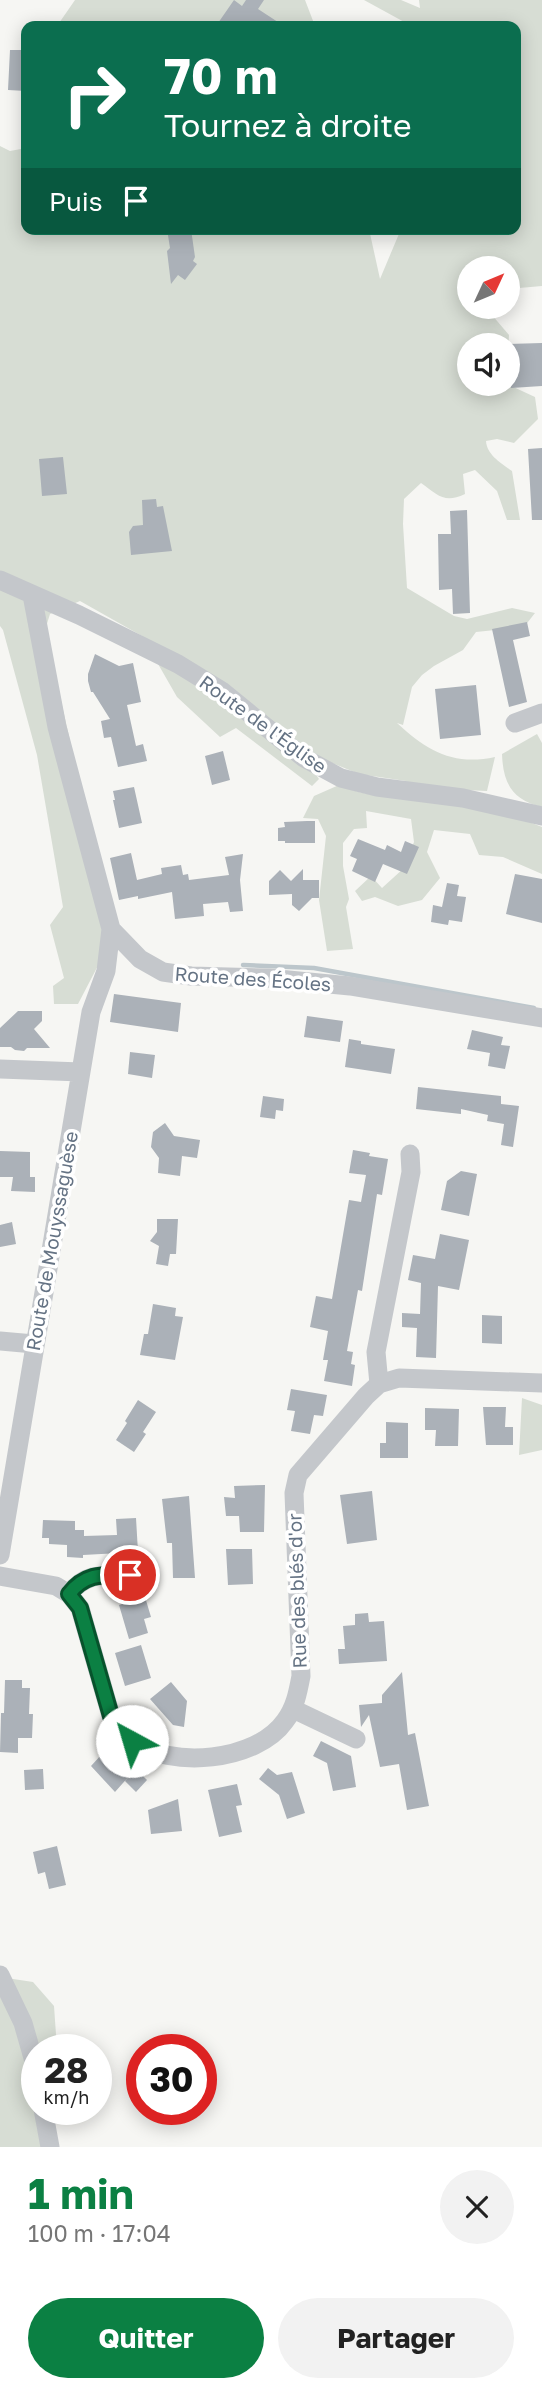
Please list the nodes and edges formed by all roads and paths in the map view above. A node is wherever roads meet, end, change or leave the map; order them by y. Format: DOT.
graph roads {
  1 [pos="0,580"];
  2 [pos="32,595"];
  3 [pos="542,712"];
  4 [pos="515,723"];
  5 [pos="542,816"];
  6 [pos="111,929"];
  7 [pos="140,959"];
  8 [pos="106,971"];
  9 [pos="542,1018"];
  10 [pos="0,1069"];
  11 [pos="81,1072"];
  12 [pos="410,1154"];
  13 [pos="0,1341"];
  14 [pos="34,1344"];
  15 [pos="542,1383"];
  16 [pos="379,1384"];
  17 [pos="0,1555"];
  18 [pos="130,1575"];
  19 [pos="0,1576"];
  20 [pos="69,1594"];
  21 [pos="293,1709"];
  22 [pos="356,1739"];
  23 [pos="0,1975"];
  24 [pos="26,2034"];
  25 [pos="46,2125"];
  26 [pos="50,2147"];
  1 -- 2 [label="street, Route de l'Église"];
  2 -- 5 [label="street, Route de l'Église"];
  2 -- 6 [label="street, Route des Écoles"];
  3 -- 4 [label="street"];
  6 -- 7 [label="street, Route des Écoles"];
  6 -- 8 [label="street, Route de Mouyssaguèse"];
  7 -- 8 [label="street"];
  7 -- 9 [label="street, Route des Écoles"];
  8 -- 11 [label="street, Route de Mouyssaguèse"];
  10 -- 11 [label="street"];
  11 -- 14 [label="street, Route de Mouyssaguèse"];
  12 -- 16 [label="street"];
  13 -- 14 [label="street"];
  14 -- 17 [label="street, Route de Mouyssaguèse"];
  15 -- 16 [label="street"];
  16 -- 21 [label="street, Rue des blés d'or"];
  18 -- 20 [label="street"];
  19 -- 20 [label="street"];
  20 -- 21 [label="street, Rue des blés d'or"];
  21 -- 22 [label="street"];
  23 -- 24 [label="street"];
  25 -- 26 [label="street"];
}
